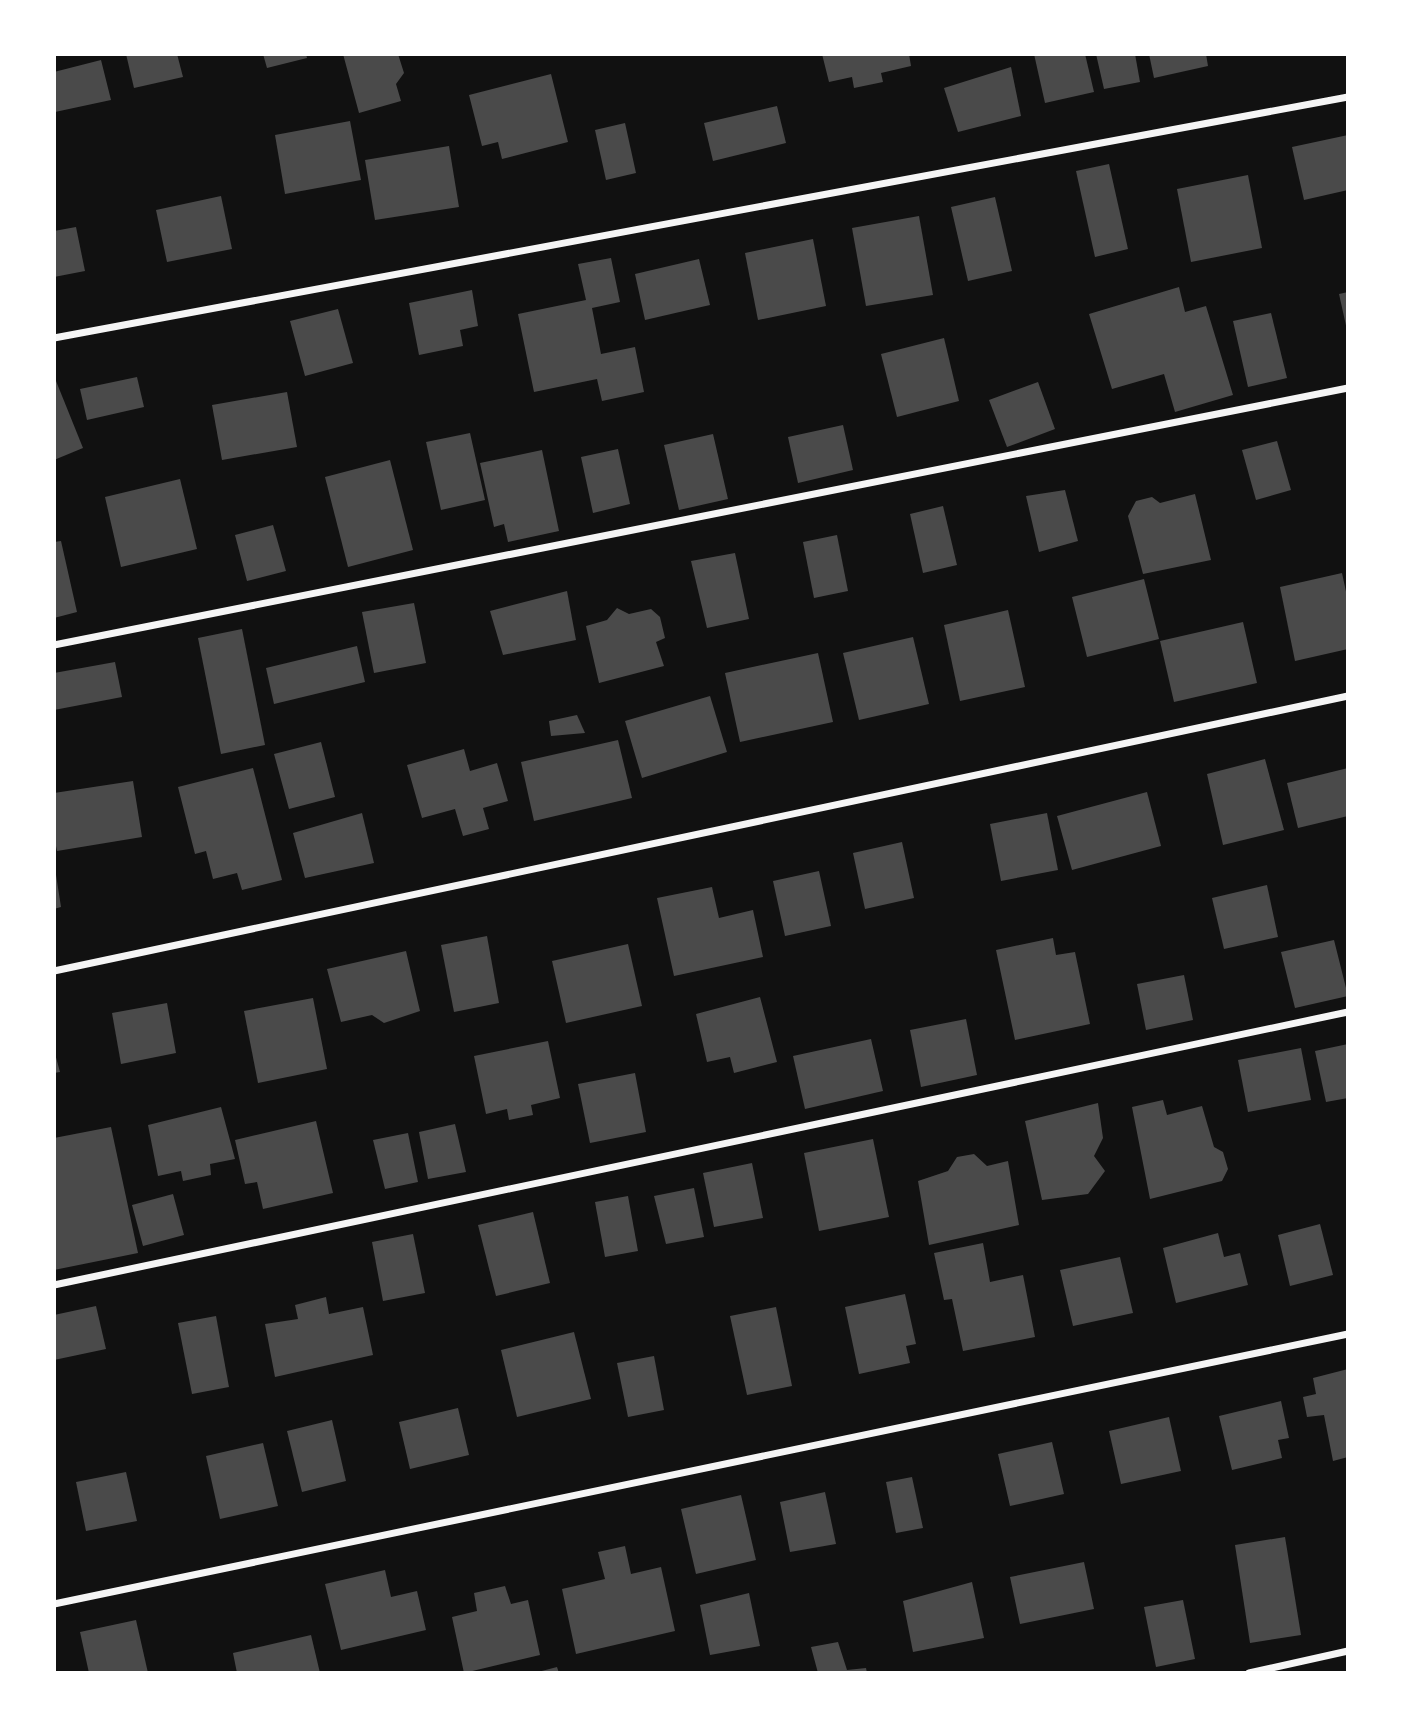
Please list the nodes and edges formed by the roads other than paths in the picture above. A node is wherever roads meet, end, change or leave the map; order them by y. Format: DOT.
graph roads {
  1 [pos="1348,96"];
  2 [pos="54,338"];
  3 [pos="1348,388"];
  4 [pos="54,645"];
  5 [pos="1348,696"];
  6 [pos="54,971"];
  7 [pos="1348,1012"];
  8 [pos="54,1285"];
  9 [pos="1348,1335"];
  10 [pos="54,1604"];
  11 [pos="1348,1651"];
  12 [pos="1249,1673"];
  1 -- 2 [label="street"];
  3 -- 4 [label="street"];
  5 -- 6 [label="street"];
  7 -- 8 [label="street"];
  9 -- 10 [label="street"];
  11 -- 12 [label="street"];
}
